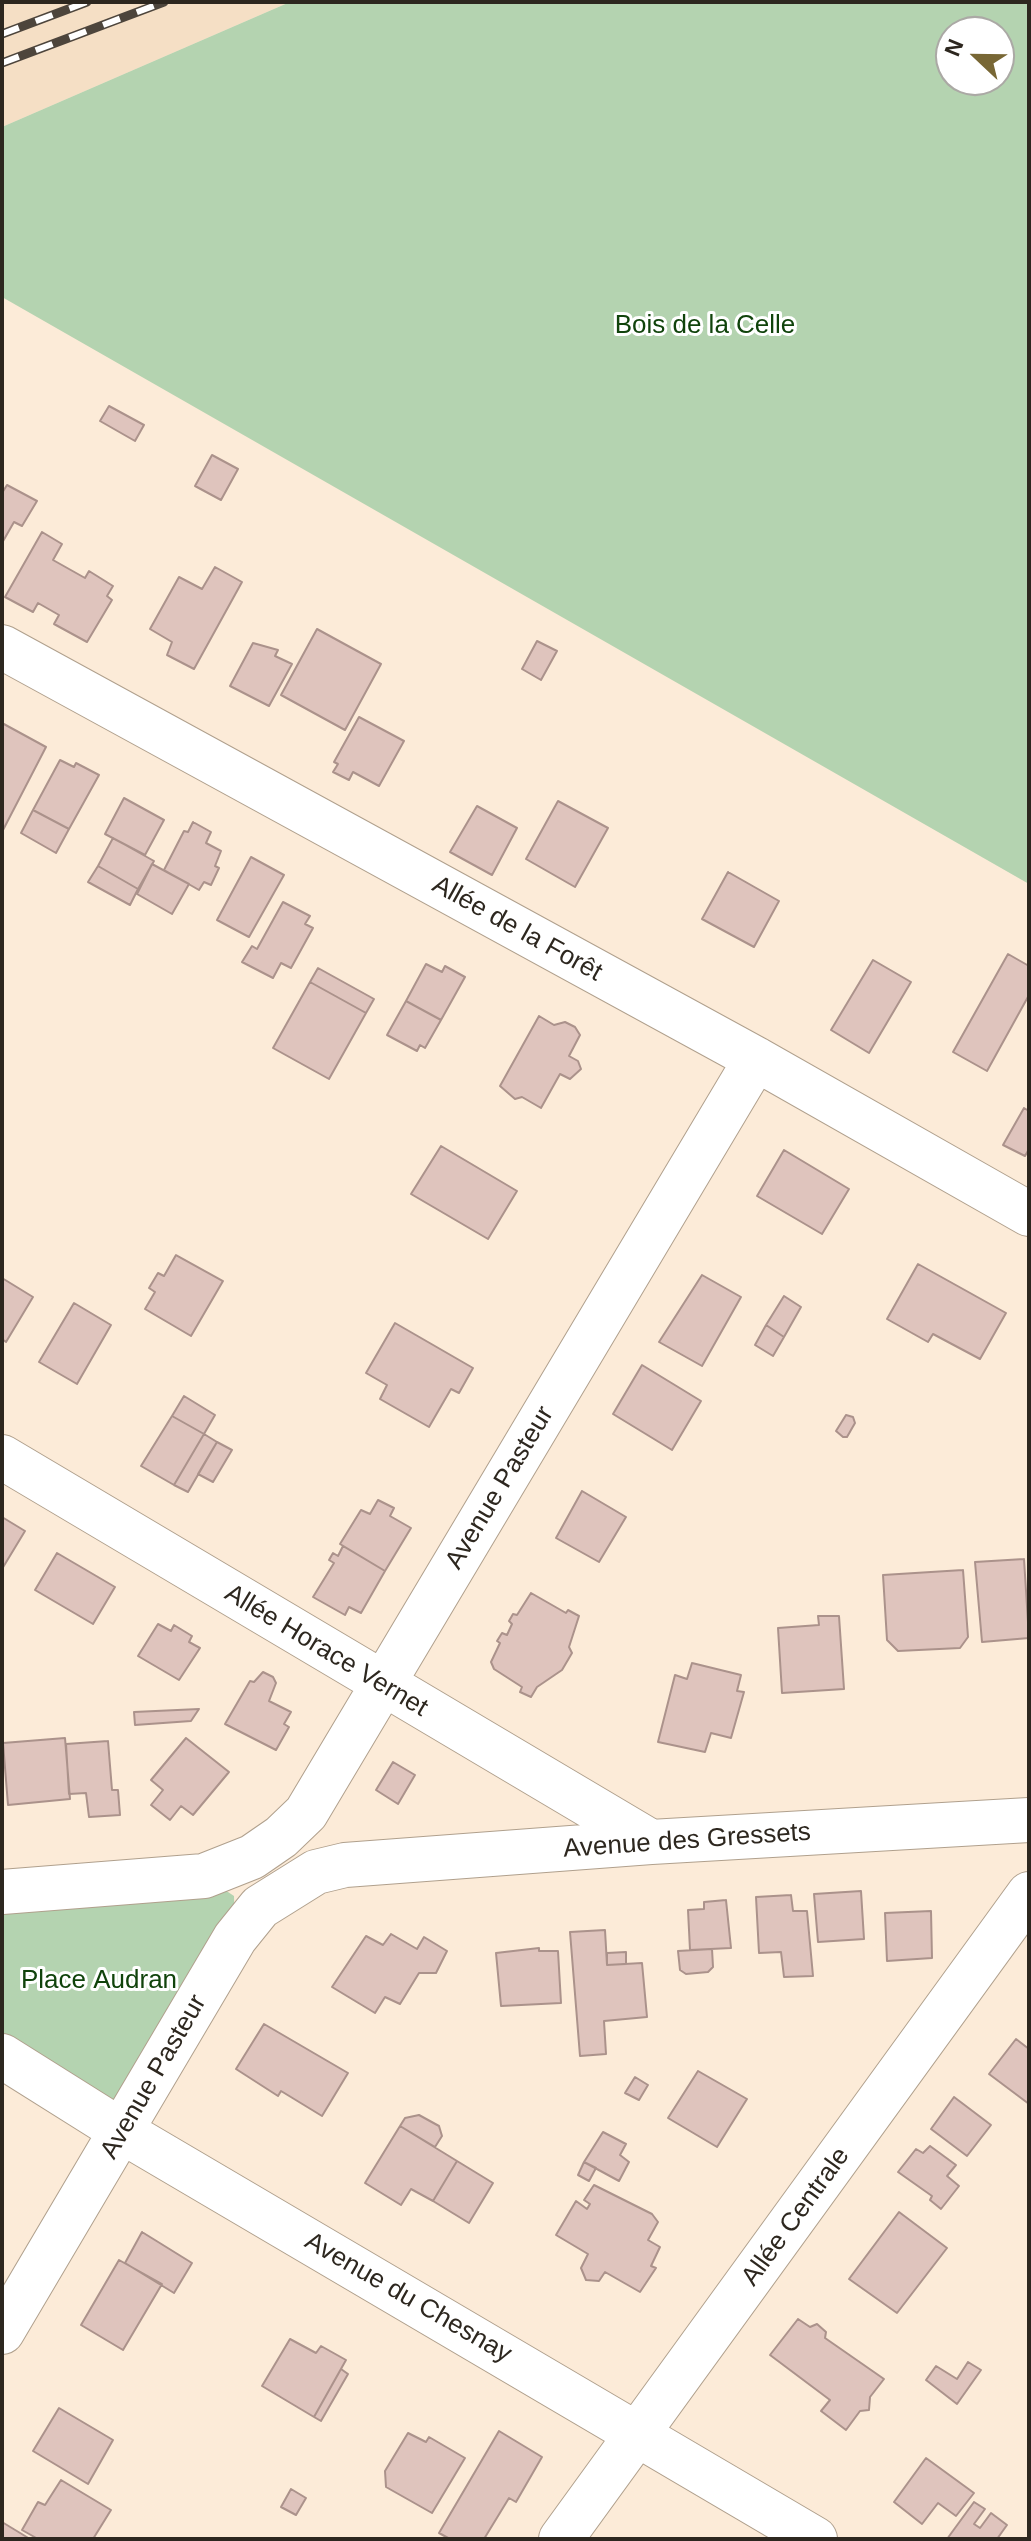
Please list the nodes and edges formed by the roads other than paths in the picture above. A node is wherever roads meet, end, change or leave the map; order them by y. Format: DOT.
graph roads {
  1 [pos="2,647"];
  2 [pos="756,1059"];
  3 [pos="1029,1214"];
  4 [pos="2,1457"];
  5 [pos="383,1685"];
  6 [pos="1029,1820"];
  7 [pos="651,1842"];
  8 [pos="345,1865"];
  9 [pos="2,1892"];
  10 [pos="1029,1894"];
  11 [pos="2,2056"];
  12 [pos="123,2132"];
  13 [pos="2,2332"];
  14 [pos="640,2433"];
  15 [pos="561,2539"];
  16 [pos="815,2539"];
  1 -- 2 [label="street, Allée de la Forêt"];
  2 -- 3 [label="street, Allée de la Forêt"];
  2 -- 5 [label="street, Avenue Pasteur"];
  4 -- 5 [label="street, Allée Horace Vernet"];
  5 -- 7 [label="street, Allée Horace Vernet"];
  5 -- 9 [label="street, Avenue Pasteur"];
  6 -- 7 [label="street, Avenue des Gressets"];
  7 -- 8 [label="street, Avenue des Gressets"];
  8 -- 12 [label="street, Avenue Pasteur"];
  10 -- 14 [label="street, Allée Centrale"];
  11 -- 12 [label="street, Avenue du Chesnay"];
  12 -- 13 [label="street, Avenue Pasteur"];
  12 -- 14 [label="street, Avenue du Chesnay"];
  14 -- 15 [label="street, Allée Centrale"];
  14 -- 16 [label="street, Avenue du Chesnay"];
}
